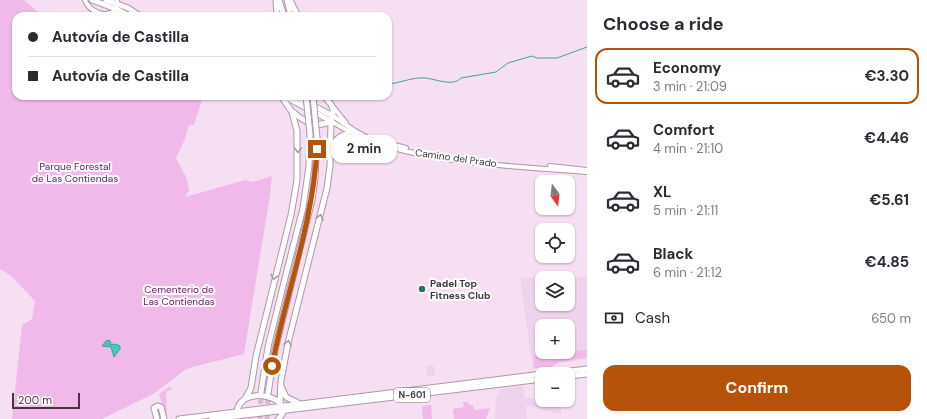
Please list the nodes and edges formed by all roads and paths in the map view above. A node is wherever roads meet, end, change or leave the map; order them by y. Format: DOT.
graph roads {
  1 [pos="85,0"];
  2 [pos="92,0"];
  3 [pos="106,0"];
  4 [pos="278,0"];
  5 [pos="287,0"];
  6 [pos="290,0"];
  7 [pos="117,3"];
  8 [pos="98,12"];
  9 [pos="110,12"];
  10 [pos="126,12"];
  11 [pos="134,12"];
  12 [pos="277,12"];
  13 [pos="282,12"];
  14 [pos="290,12"];
  15 [pos="296,12"];
  16 [pos="285,100"];
  17 [pos="288,100"];
  18 [pos="294,100"];
  19 [pos="303,100"];
  20 [pos="306,100"];
  21 [pos="313,100"];
  22 [pos="327,100"];
  23 [pos="329,100"];
  24 [pos="289,105"];
  25 [pos="331,105"];
  26 [pos="292,112"];
  27 [pos="332,118"];
  28 [pos="350,128"];
  29 [pos="351,133"];
  30 [pos="330,151"];
  31 [pos="587,171"];
  32 [pos="587,369"];
  33 [pos="575,370"];
  34 [pos="587,374"];
  35 [pos="535,375"];
  36 [pos="575,375"];
  37 [pos="482,378"];
  38 [pos="502,379"];
  39 [pos="281,381"];
  40 [pos="535,381"];
  41 [pos="535,382"];
  42 [pos="522,385"];
  43 [pos="261,392"];
  44 [pos="268,393"];
  45 [pos="422,394"];
  46 [pos="452,394"];
  47 [pos="245,399"];
  48 [pos="339,403"];
  49 [pos="299,404"];
  50 [pos="360,404"];
  51 [pos="281,406"];
  52 [pos="238,415"];
  53 [pos="157,418"];
  54 [pos="164,418"];
  55 [pos="279,418"];
  56 [pos="179,419"];
  57 [pos="212,419"];
  1 -- 8 [label="main road"];
  2 -- 7 [label="highway"];
  3 -- 7 [label="highway"];
  4 -- 12 [label="highway"];
  4 -- 13 [label="highway"];
  5 -- 14 [label="highway"];
  6 -- 15 [label="highway"];
  7 -- 9 [label="main road"];
  7 -- 10 [label="highway"];
  7 -- 11 [label="highway"];
  16 -- 24 [label="highway"];
  17 -- 24 [label="highway"];
  18 -- 27 [label="highway"];
  19 -- 27 [label="highway"];
  20 -- 43 [label="highway, bridge"];
  21 -- 44 [label="highway, bridge"];
  22 -- 25 [label="highway"];
  23 -- 25 [label="highway"];
  24 -- 26 [label="highway"];
  25 -- 27 [label="highway"];
  25 -- 28 [label="main road"];
  26 -- 27 [label="highway"];
  26 -- 47 [label="highway, one-way"];
  27 -- 28 [label="main road, Camino del Prado"];
  27 -- 29 [label="main road, Camino del Prado"];
  27 -- 30 [label="highway"];
  28 -- 31 [label="main road, Camino del Prado"];
  29 -- 30 [label="main road"];
  29 -- 31 [label="main road, Camino del Prado"];
  39 -- 30 [label="highway, one-way"];
  32 -- 33 [label="highway, N-601"];
  34 -- 36 [label="highway"];
  35 -- 38 [label="highway, N-601"];
  37 -- 38 [label="highway"];
  38 -- 49 [label="highway, N-601"];
  39 -- 49 [label="highway"];
  39 -- 51 [label="highway"];
  40 -- 45 [label="highway, N-601"];
  41 -- 42 [label="highway"];
  45 -- 46 [label="highway"];
  45 -- 48 [label="highway, N-601"];
  47 -- 51 [label="highway"];
  47 -- 52 [label="highway"];
  48 -- 50 [label="highway"];
  48 -- 51 [label="highway, N-601"];
  49 -- 51 [label="highway, N-601"];
  51 -- 52 [label="highway, N-601"];
  51 -- 55 [label="highway"];
  52 -- 56 [label="highway"];
  52 -- 57 [label="highway"];
  53 -- 54 [label="highway"];
}
